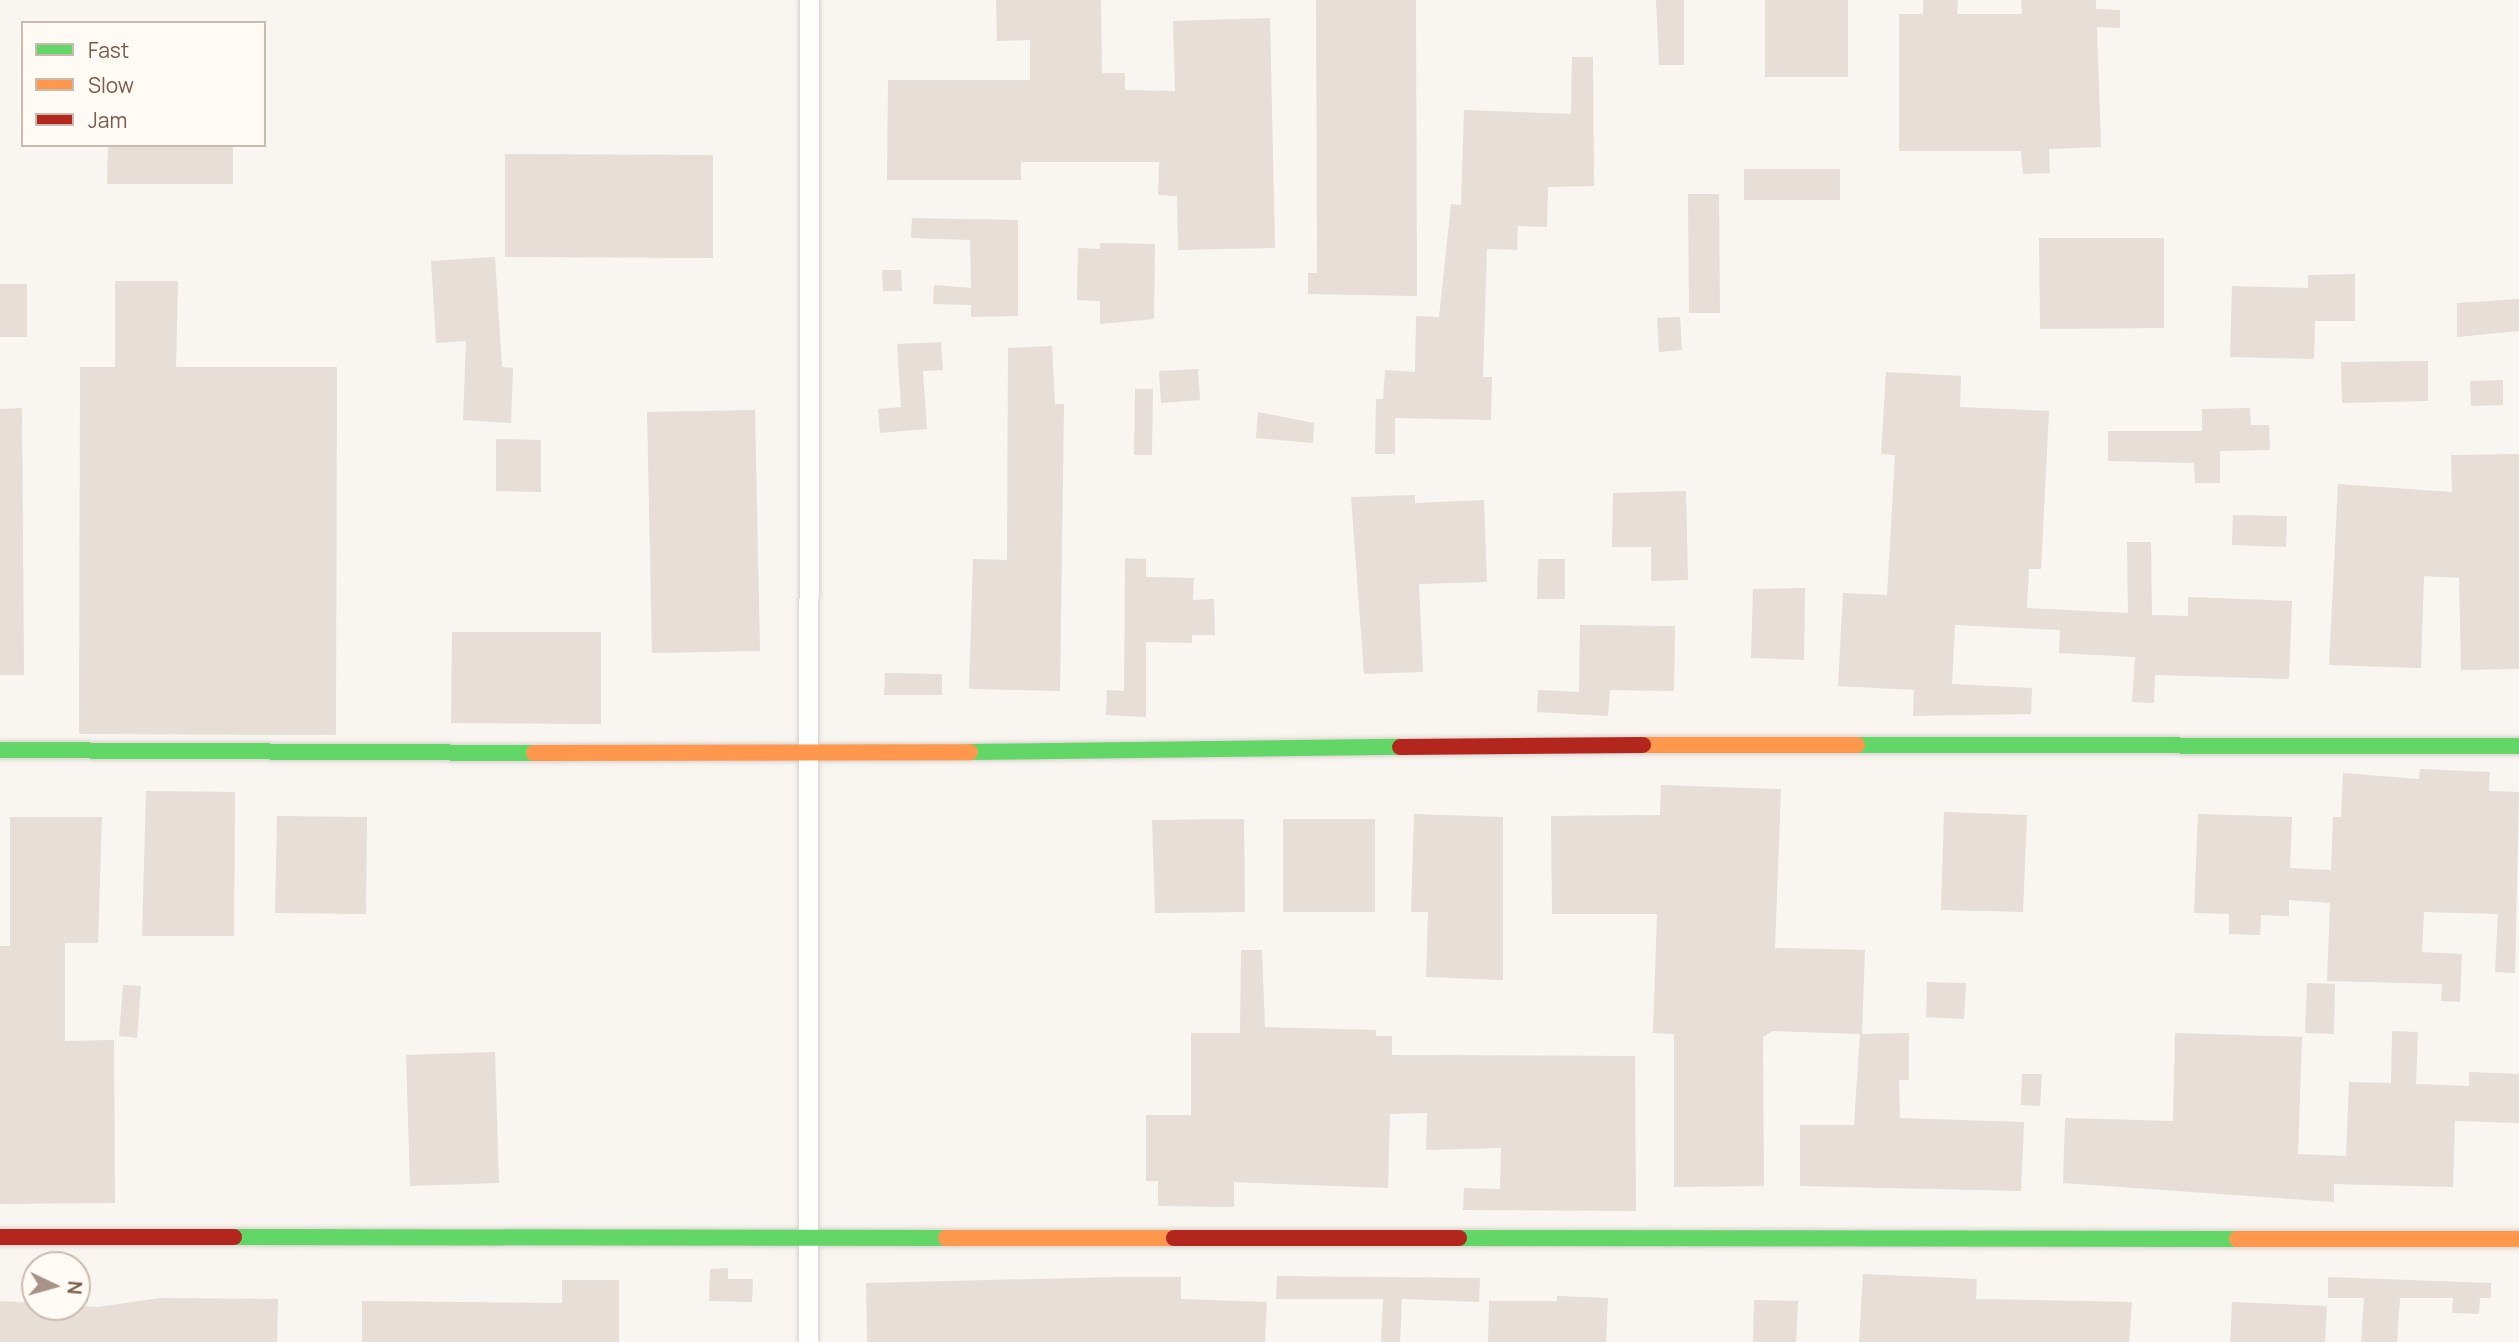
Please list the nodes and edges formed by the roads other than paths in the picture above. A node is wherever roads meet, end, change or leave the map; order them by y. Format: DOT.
graph roads {
  1 [pos="809,0"];
  2 [pos="2519,746"];
  3 [pos="0,750"];
  4 [pos="810,754"];
  5 [pos="808,1236"];
  6 [pos="0,1237"];
  7 [pos="2519,1238"];
  8 [pos="808,1342"];
  1 -- 4 [label="street"];
  2 -- 4 [label="street"];
  3 -- 4 [label="street"];
  4 -- 5 [label="street"];
  5 -- 6 [label="street"];
  5 -- 7 [label="street"];
  5 -- 8 [label="street"];
}
